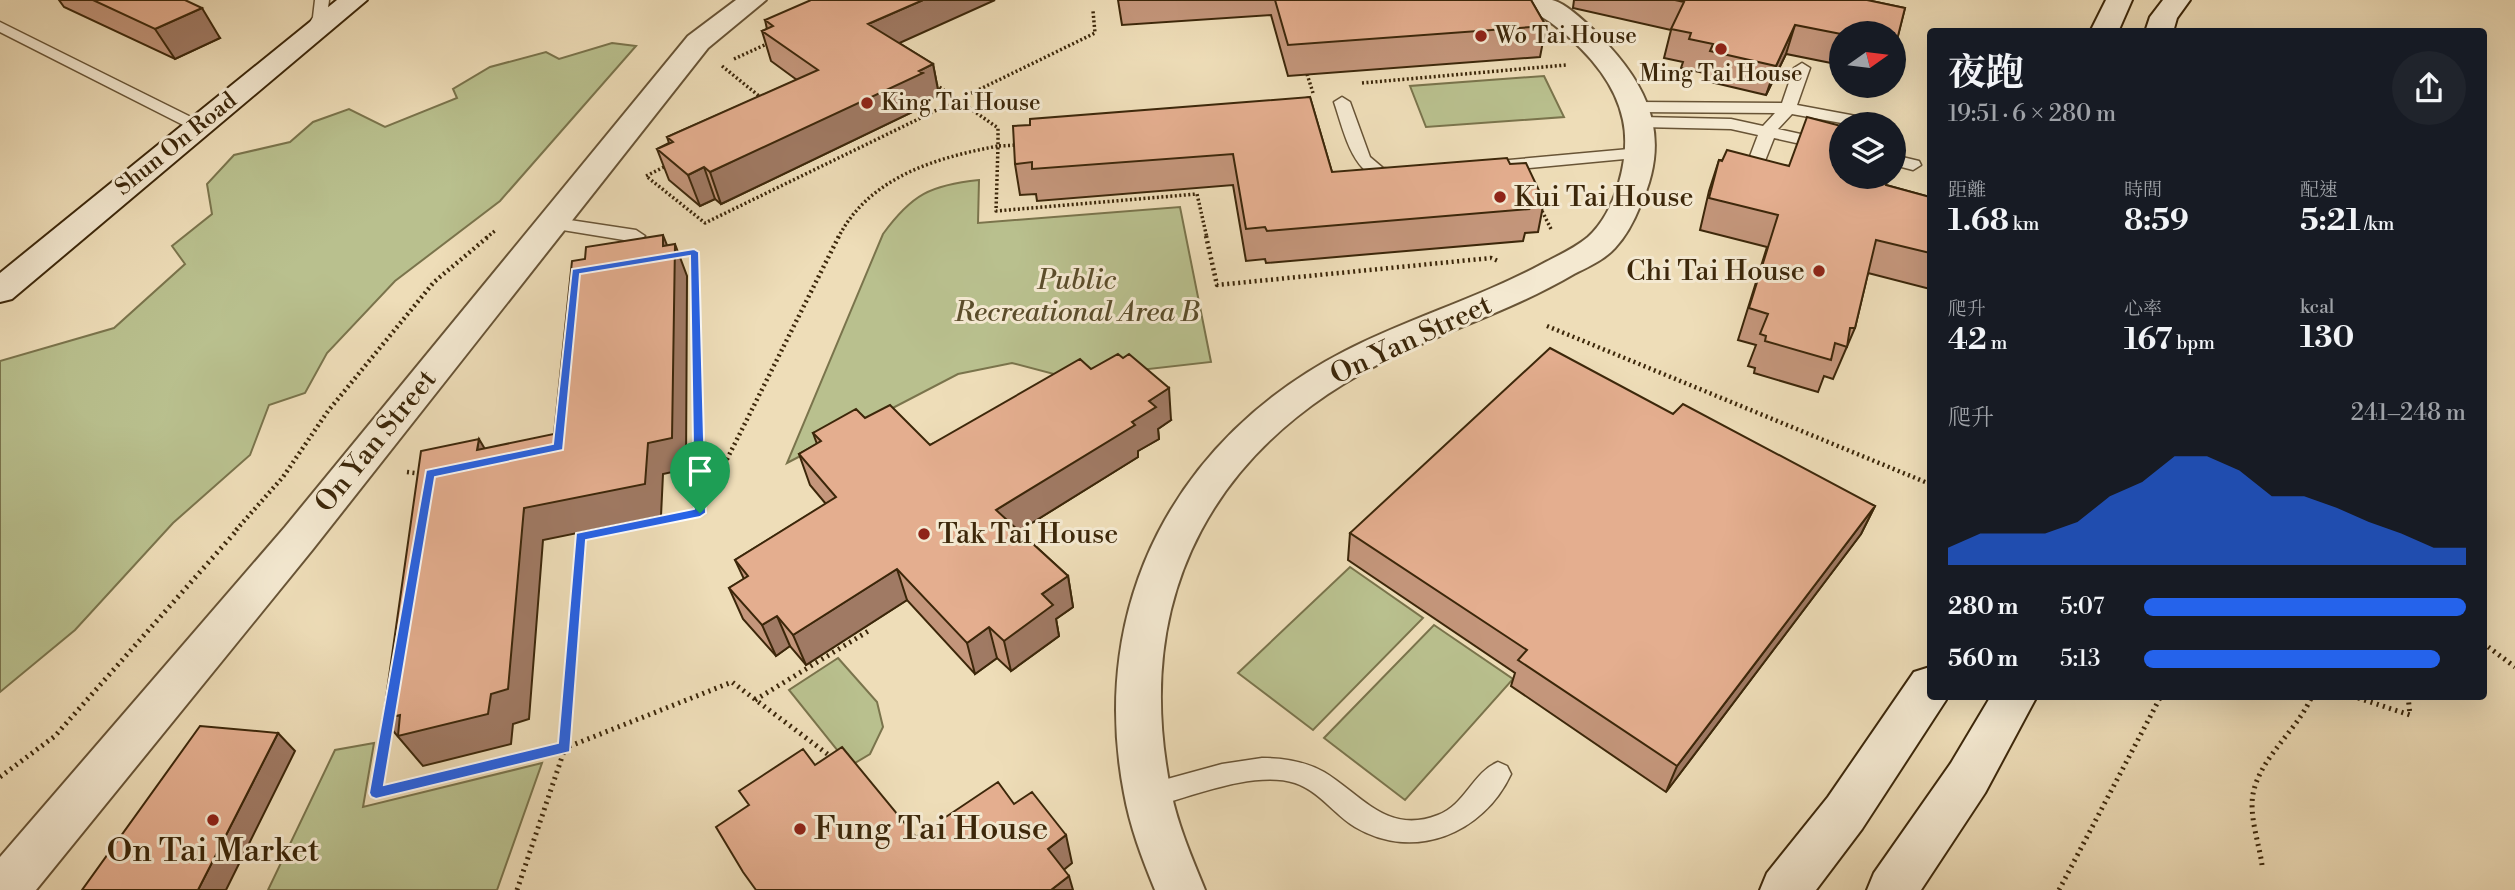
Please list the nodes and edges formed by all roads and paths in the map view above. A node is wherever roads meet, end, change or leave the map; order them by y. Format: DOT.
graph roads {
  1 [pos="322,0"];
  2 [pos="354,0"];
  3 [pos="753,0"];
  4 [pos="1535,0"];
  5 [pos="2119,0"];
  6 [pos="2177,0"];
  7 [pos="1093,11"];
  8 [pos="0,26"];
  9 [pos="2106,28"];
  10 [pos="2160,28"];
  11 [pos="310,35"];
  12 [pos="781,38"];
  13 [pos="1567,65"];
  14 [pos="1802,68"];
  15 [pos="928,79"];
  16 [pos="1352,84"];
  17 [pos="959,100"];
  18 [pos="1342,102"];
  19 [pos="769,104"];
  20 [pos="1788,108"];
  21 [pos="1829,116"];
  22 [pos="197,126"];
  23 [pos="1639,127"];
  24 [pos="1768,131"];
  25 [pos="1025,144"];
  26 [pos="1829,145"];
  27 [pos="999,146"];
  28 [pos="1906,163"];
  29 [pos="670,164"];
  30 [pos="1913,165"];
  31 [pos="1483,168"];
  32 [pos="1753,172"];
  33 [pos="1417,174"];
  34 [pos="1534,197"];
  35 [pos="550,223"];
  36 [pos="502,225"];
  37 [pos="1552,231"];
  38 [pos="636,236"];
  39 [pos="668,257"];
  40 [pos="1508,266"];
  41 [pos="0,291"];
  42 [pos="1547,326"];
  43 [pos="408,472"];
  44 [pos="430,473"];
  45 [pos="1927,483"];
  46 [pos="700,513"];
  47 [pos="870,630"];
  48 [pos="2487,646"];
  49 [pos="2515,667"];
  50 [pos="1927,690"];
  51 [pos="755,700"];
  52 [pos="2013,700"];
  53 [pos="2159,700"];
  54 [pos="2311,700"];
  55 [pos="2364,700"];
  56 [pos="2409,700"];
  57 [pos="389,713"];
  58 [pos="565,748"];
  59 [pos="844,767"];
  60 [pos="1498,774"];
  61 [pos="0,776"];
  62 [pos="1149,796"];
  63 [pos="2262,865"];
  64 [pos="4,890"];
  65 [pos="517,890"];
  66 [pos="1180,890"];
  67 [pos="1785,890"];
  68 [pos="1892,890"];
  69 [pos="2059,890"];
  1 -- 11 [label="lane"];
  2 -- 11 [label="street, Shun On Road"];
  3 -- 35 [label="street, On Yan Street"];
  4 -- 23 [label="street"];
  5 -- 9 [label="street"];
  6 -- 10 [label="street"];
  7 -- 17 [label="path"];
  8 -- 22 [label="lane"];
  11 -- 22 [label="street, Shun On Road"];
  12 -- 19 [label="path"];
  13 -- 16 [label="path"];
  14 -- 20 [label="lane"];
  15 -- 17 [label="path"];
  17 -- 27 [label="path"];
  17 -- 29 [label="path"];
  18 -- 33 [label="lane"];
  20 -- 21 [label="lane"];
  20 -- 23 [label="lane"];
  20 -- 24 [label="lane"];
  22 -- 41 [label="street, Shun On Road"];
  23 -- 24 [label="lane"];
  23 -- 31 [label="lane"];
  23 -- 62 [label="street, On Yan Street"];
  24 -- 26 [label="lane"];
  24 -- 32 [label="lane"];
  25 -- 27 [label="path"];
  27 -- 40 [label="path"];
  27 -- 46 [label="path"];
  28 -- 30 [label="lane"];
  34 -- 37 [label="path"];
  35 -- 38 [label="lane"];
  35 -- 64 [label="street, On Yan Street"];
  36 -- 61 [label="path, On Yan Street"];
  39 -- 46 [label="path"];
  42 -- 45 [label="path"];
  43 -- 44 [label="path"];
  46 -- 58 [label="path"];
  47 -- 51 [label="path"];
  48 -- 49 [label="path"];
  50 -- 67 [label="street"];
  51 -- 58 [label="path"];
  51 -- 59 [label="path"];
  52 -- 68 [label="street"];
  53 -- 69 [label="path"];
  54 -- 63 [label="path"];
  55 -- 56 [label="path"];
  57 -- 58 [label="path"];
  58 -- 65 [label="path"];
  60 -- 62 [label="lane"];
  62 -- 66 [label="street, On Yan Street"];
}
